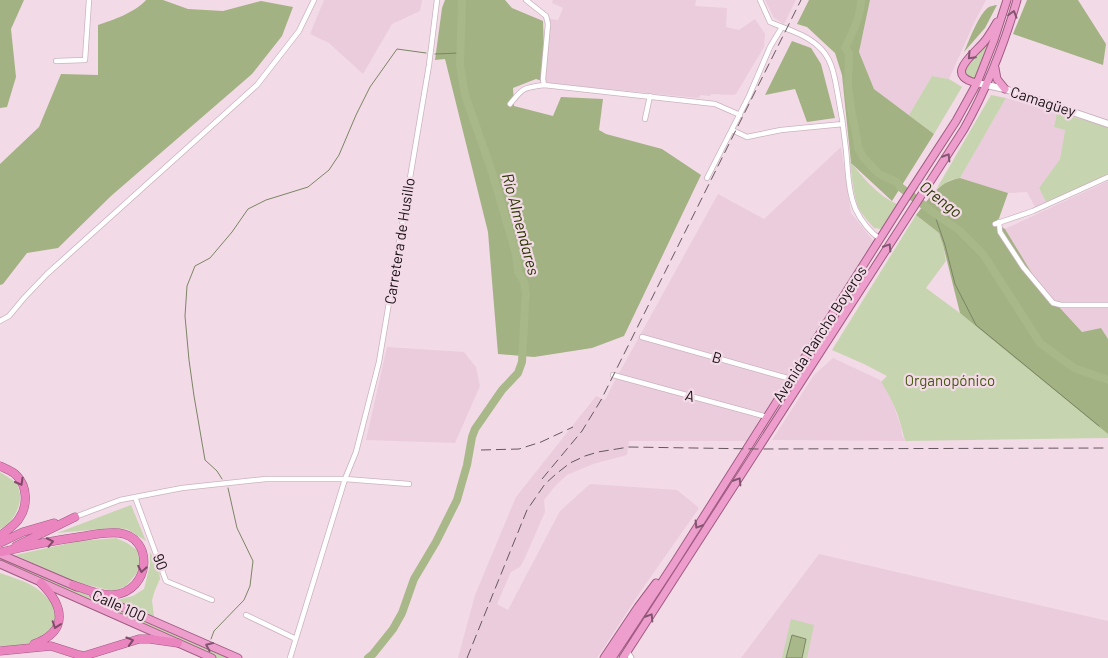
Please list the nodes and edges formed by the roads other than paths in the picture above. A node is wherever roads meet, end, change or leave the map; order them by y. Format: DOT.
graph roads {
  1 [pos="89,0"];
  2 [pos="314,0"];
  3 [pos="437,0"];
  4 [pos="526,0"];
  5 [pos="760,0"];
  6 [pos="1007,0"];
  7 [pos="1016,0"];
  8 [pos="782,27"];
  9 [pos="56,61"];
  10 [pos="997,61"];
  11 [pos="977,83"];
  12 [pos="544,84"];
  13 [pos="986,84"];
  14 [pos="1005,89"];
  15 [pos="650,96"];
  16 [pos="510,104"];
  17 [pos="740,115"];
  18 [pos="645,119"];
  19 [pos="843,124"];
  20 [pos="1108,124"];
  21 [pos="732,130"];
  22 [pos="1108,177"];
  23 [pos="707,178"];
  24 [pos="880,239"];
  25 [pos="1108,305"];
  26 [pos="0,321"];
  27 [pos="642,337"];
  28 [pos="613,375"];
  29 [pos="791,379"];
  30 [pos="767,417"];
  31 [pos="0,466"];
  32 [pos="346,478"];
  33 [pos="409,484"];
  34 [pos="135,497"];
  35 [pos="75,517"];
  36 [pos="23,532"];
  37 [pos="0,536"];
  38 [pos="0,543"];
  39 [pos="1,553"];
  40 [pos="675,562"];
  41 [pos="0,564"];
  42 [pos="41,583"];
  43 [pos="73,585"];
  44 [pos="212,600"];
  45 [pos="246,615"];
  46 [pos="296,638"];
  47 [pos="178,643"];
  48 [pos="0,650"];
  49 [pos="627,656"];
  50 [pos="82,657"];
  51 [pos="212,658"];
  52 [pos="238,658"];
  53 [pos="290,658"];
  54 [pos="604,658"];
  55 [pos="612,658"];
  1 -- 9 [label="street"];
  2 -- 26 [label="street"];
  3 -- 32 [label="street, Carretera de Husillo"];
  4 -- 12 [label="street"];
  5 -- 8 [label="street"];
  6 -- 11 [label="highway, Avenida Rancho Boyeros"];
  6 -- 11 [label="highway, one-way"];
  10 -- 7 [label="highway, Avenida Rancho Boyeros, one-way"];
  8 -- 17 [label="street"];
  8 -- 19 [label="street"];
  10 -- 13 [label="highway, Avenida Rancho Boyeros"];
  10 -- 14 [label="highway"];
  11 -- 13 [label="main road, Camagüey"];
  11 -- 24 [label="highway, Avenida Rancho Boyeros"];
  12 -- 15 [label="street"];
  12 -- 16 [label="street"];
  13 -- 14 [label="main road, Camagüey"];
  49 -- 13 [label="highway, Avenida Rancho Boyeros, one-way"];
  14 -- 20 [label="main road, Camagüey"];
  15 -- 17 [label="street"];
  15 -- 18 [label="street"];
  17 -- 21 [label="street"];
  19 -- 21 [label="street"];
  19 -- 24 [label="street"];
  21 -- 23 [label="street"];
  22 -- 25 [label="street"];
  24 -- 29 [label="highway, Avenida Rancho Boyeros"];
  27 -- 29 [label="street, B"];
  28 -- 30 [label="street, A"];
  29 -- 30 [label="highway, Avenida Rancho Boyeros"];
  30 -- 40 [label="highway, Avenida Rancho Boyeros, one-way"];
  31 -- 37 [label="highway, one-way"];
  32 -- 33 [label="street"];
  32 -- 34 [label="street"];
  32 -- 46 [label="street, Carretera de Husillo"];
  34 -- 35 [label="street"];
  34 -- 44 [label="street, 90"];
  35 -- 36 [label="highway"];
  35 -- 39 [label="highway"];
  36 -- 37 [label="highway"];
  36 -- 38 [label="highway"];
  39 -- 43 [label="highway, Calle 100"];
  39 -- 43 [label="highway, one-way"];
  40 -- 54 [label="highway"];
  40 -- 55 [label="highway, Avenida Rancho Boyeros"];
  41 -- 42 [label="highway, Calle 100"];
  42 -- 47 [label="highway, Calle 100"];
  42 -- 48 [label="highway, one-way"];
  52 -- 43 [label="highway, Calle 100, one-way"];
  45 -- 46 [label="street"];
  46 -- 53 [label="street, Carretera de Husillo"];
  50 -- 47 [label="highway, one-way"];
  47 -- 51 [label="highway, Calle 100"];
  48 -- 50 [label="highway"];
}
